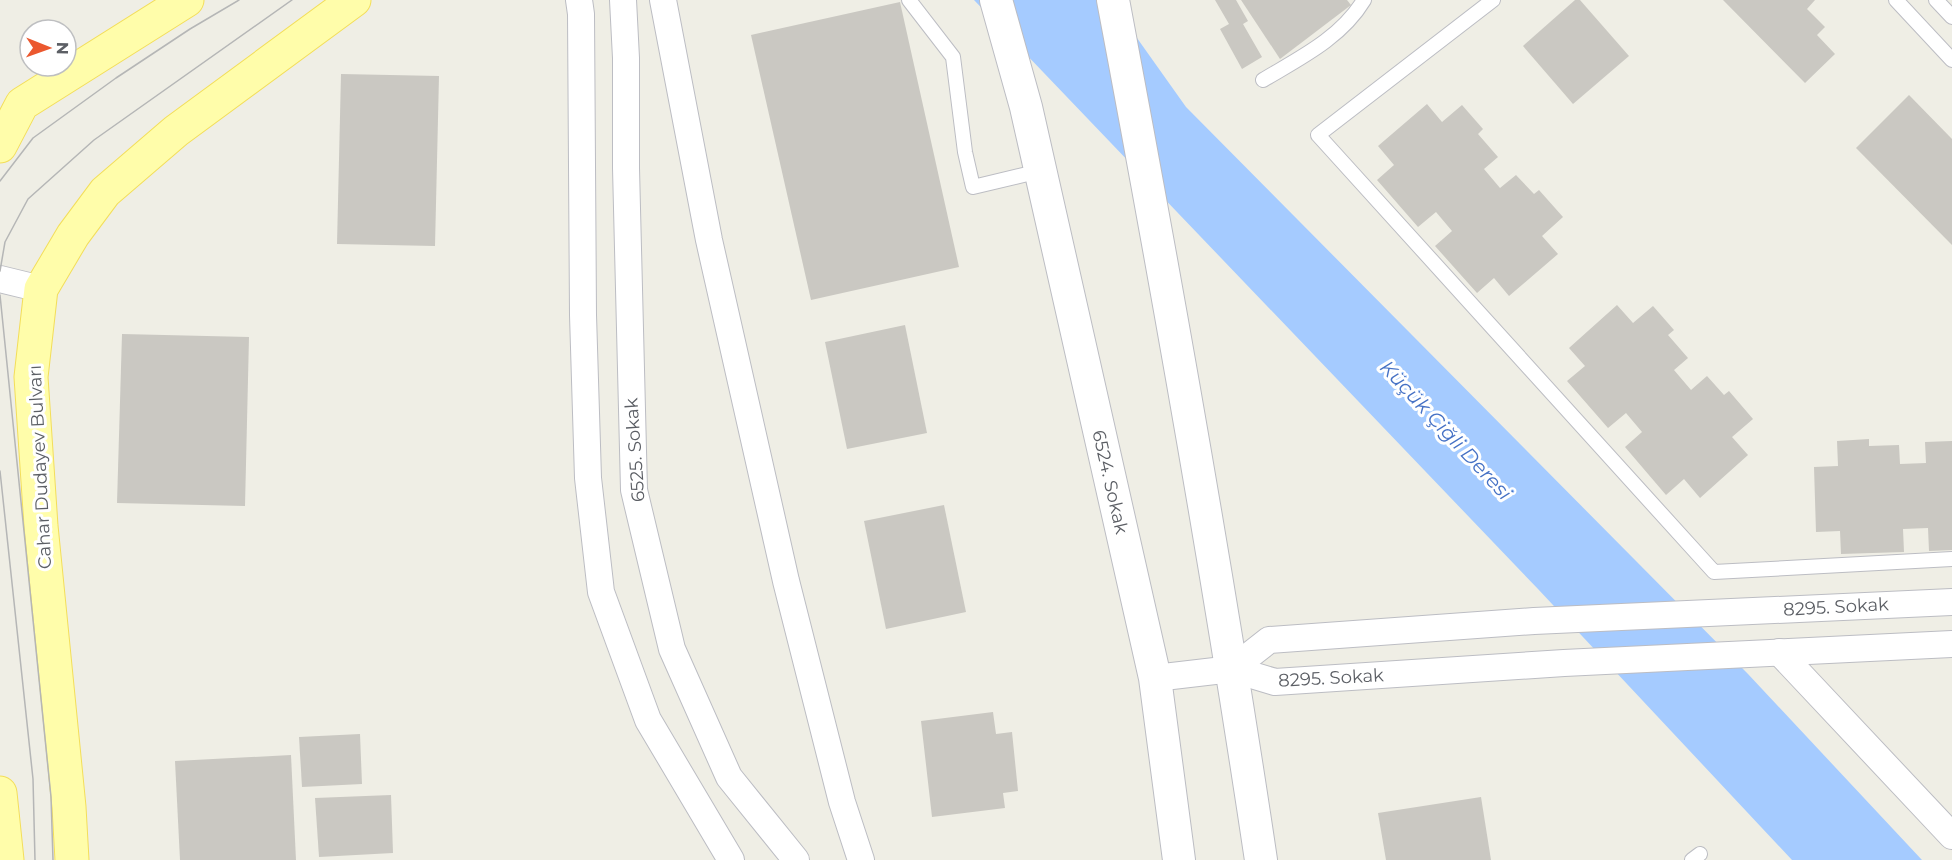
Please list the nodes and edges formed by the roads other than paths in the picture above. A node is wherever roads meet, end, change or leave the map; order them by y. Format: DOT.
graph roads {
  1 [pos="187,0"];
  2 [pos="354,0"];
  3 [pos="579,0"];
  4 [pos="623,0"];
  5 [pos="663,0"];
  6 [pos="909,0"];
  7 [pos="996,0"];
  8 [pos="1113,0"];
  9 [pos="1364,0"];
  10 [pos="1493,0"];
  11 [pos="1896,0"];
  12 [pos="1936,0"];
  13 [pos="1952,17"];
  14 [pos="1952,60"];
  15 [pos="1263,80"];
  16 [pos="11,110"];
  17 [pos="0,146"];
  18 [pos="1040,171"];
  19 [pos="0,279"];
  20 [pos="41,289"];
  21 [pos="1952,559"];
  22 [pos="1952,602"];
  23 [pos="1952,644"];
  24 [pos="1767,653"];
  25 [pos="1232,669"];
  26 [pos="1155,678"];
  27 [pos="0,793"];
  28 [pos="1952,836"];
  29 [pos="6,860"];
  30 [pos="72,860"];
  31 [pos="731,860"];
  32 [pos="796,860"];
  33 [pos="861,860"];
  34 [pos="1179,860"];
  35 [pos="1261,860"];
  1 -- 16 [label="main road"];
  2 -- 20 [label="main road, Cahar Dudayev Bulvarı"];
  3 -- 31 [label="street"];
  4 -- 32 [label="street, 6525. Sokak"];
  5 -- 33 [label="street"];
  6 -- 18 [label="lane"];
  7 -- 18 [label="street, 6524. Sokak"];
  8 -- 25 [label="street"];
  9 -- 15 [label="lane"];
  10 -- 21 [label="lane"];
  11 -- 14 [label="lane"];
  12 -- 13 [label="lane"];
  16 -- 17 [label="main road"];
  18 -- 26 [label="street, 6524. Sokak"];
  19 -- 20 [label="street"];
  20 -- 30 [label="main road, Cahar Dudayev Bulvarı"];
  22 -- 25 [label="street, 8295. Sokak"];
  23 -- 24 [label="street"];
  24 -- 25 [label="street, 8295. Sokak"];
  24 -- 28 [label="street"];
  25 -- 26 [label="street"];
  25 -- 35 [label="street"];
  26 -- 34 [label="street, 6524. Sokak"];
  27 -- 29 [label="main road"];
}
